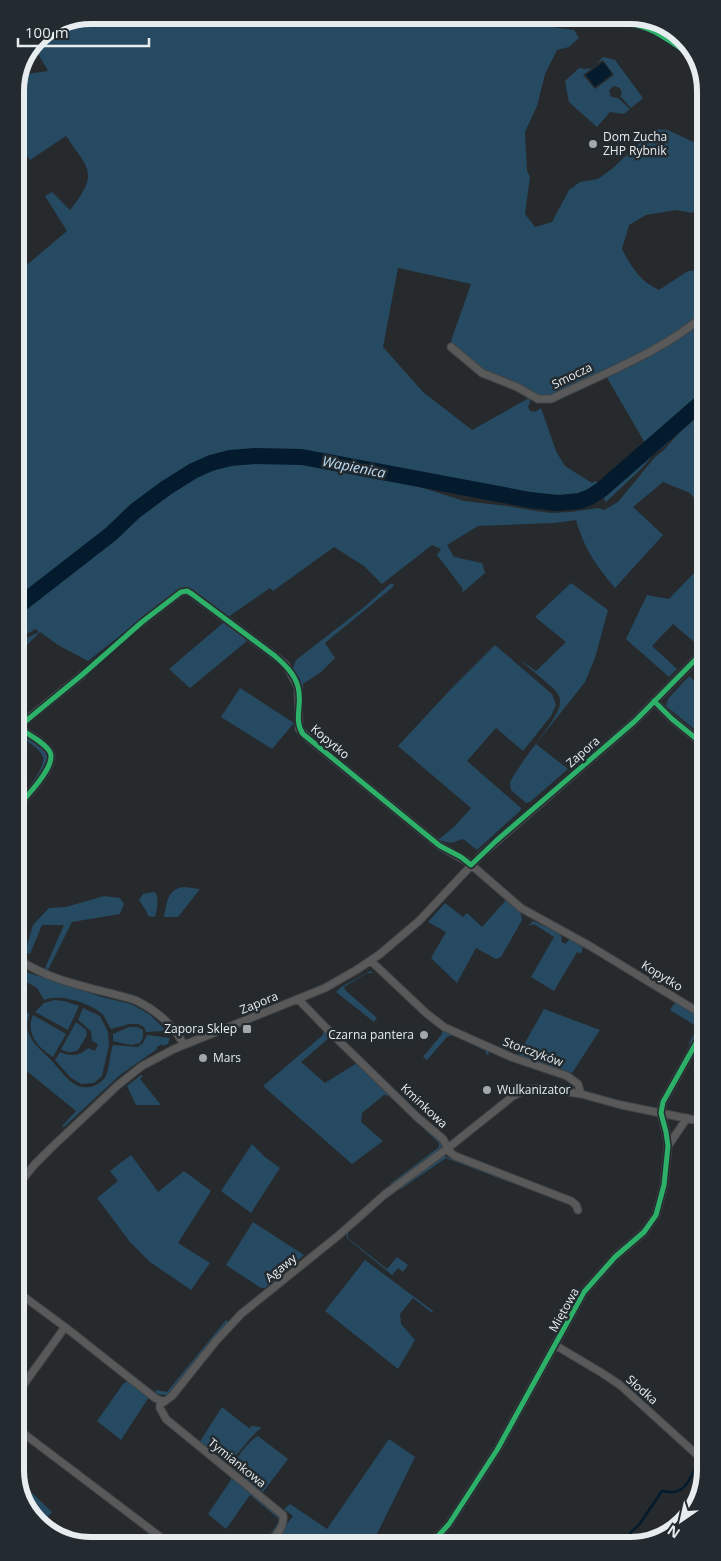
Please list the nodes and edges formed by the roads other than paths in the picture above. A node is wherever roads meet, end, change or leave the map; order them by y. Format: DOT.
graph roads {
  1 [pos="697,321"];
  2 [pos="451,347"];
  3 [pos="142,622"];
  4 [pos="697,658"];
  5 [pos="83,674"];
  6 [pos="654,701"];
  7 [pos="24,722"];
  8 [pos="24,732"];
  9 [pos="697,739"];
  10 [pos="24,798"];
  11 [pos="471,864"];
  12 [pos="370,961"];
  13 [pos="24,963"];
  14 [pos="298,999"];
  15 [pos="697,1011"];
  16 [pos="697,1041"];
  17 [pos="184,1045"];
  18 [pos="581,1094"];
  19 [pos="661,1113"];
  20 [pos="687,1118"];
  21 [pos="697,1120"];
  22 [pos="668,1146"];
  23 [pos="448,1148"];
  24 [pos="24,1178"];
  25 [pos="578,1210"];
  26 [pos="24,1297"];
  27 [pos="65,1327"];
  28 [pos="556,1346"];
  29 [pos="24,1384"];
  30 [pos="160,1401"];
  31 [pos="24,1434"];
  32 [pos="697,1455"];
  33 [pos="160,1537"];
  34 [pos="274,1537"];
  35 [pos="437,1537"];
  1 -- 2 [label="street, Smocza"];
  3 -- 11 [label="street, Kopytko"];
  4 -- 6 [label="street, Zapora"];
  5 -- 7 [label="street"];
  6 -- 9 [label="street"];
  6 -- 11 [label="street, Zapora"];
  8 -- 10 [label="street"];
  11 -- 12 [label="street, Zapora"];
  11 -- 15 [label="street, Kopytko"];
  12 -- 14 [label="street, Zapora"];
  12 -- 18 [label="street, Storczyków"];
  13 -- 17 [label="street"];
  14 -- 17 [label="street, Zapora"];
  14 -- 23 [label="street, Kminkowa"];
  16 -- 19 [label="street"];
  17 -- 24 [label="street, Zapora"];
  18 -- 19 [label="street"];
  18 -- 23 [label="street, Agawy"];
  19 -- 20 [label="street"];
  19 -- 22 [label="street, Miętowa"];
  20 -- 21 [label="street"];
  20 -- 22 [label="street, Miętowa"];
  22 -- 28 [label="street, Miętowa"];
  23 -- 25 [label="street, Kminkowa"];
  23 -- 30 [label="street, Agawy"];
  26 -- 27 [label="street"];
  27 -- 29 [label="street"];
  27 -- 30 [label="street"];
  28 -- 32 [label="street, Słodka"];
  28 -- 35 [label="street, Miętowa"];
  30 -- 34 [label="street, Tymiankowa"];
  31 -- 33 [label="street"];
}
